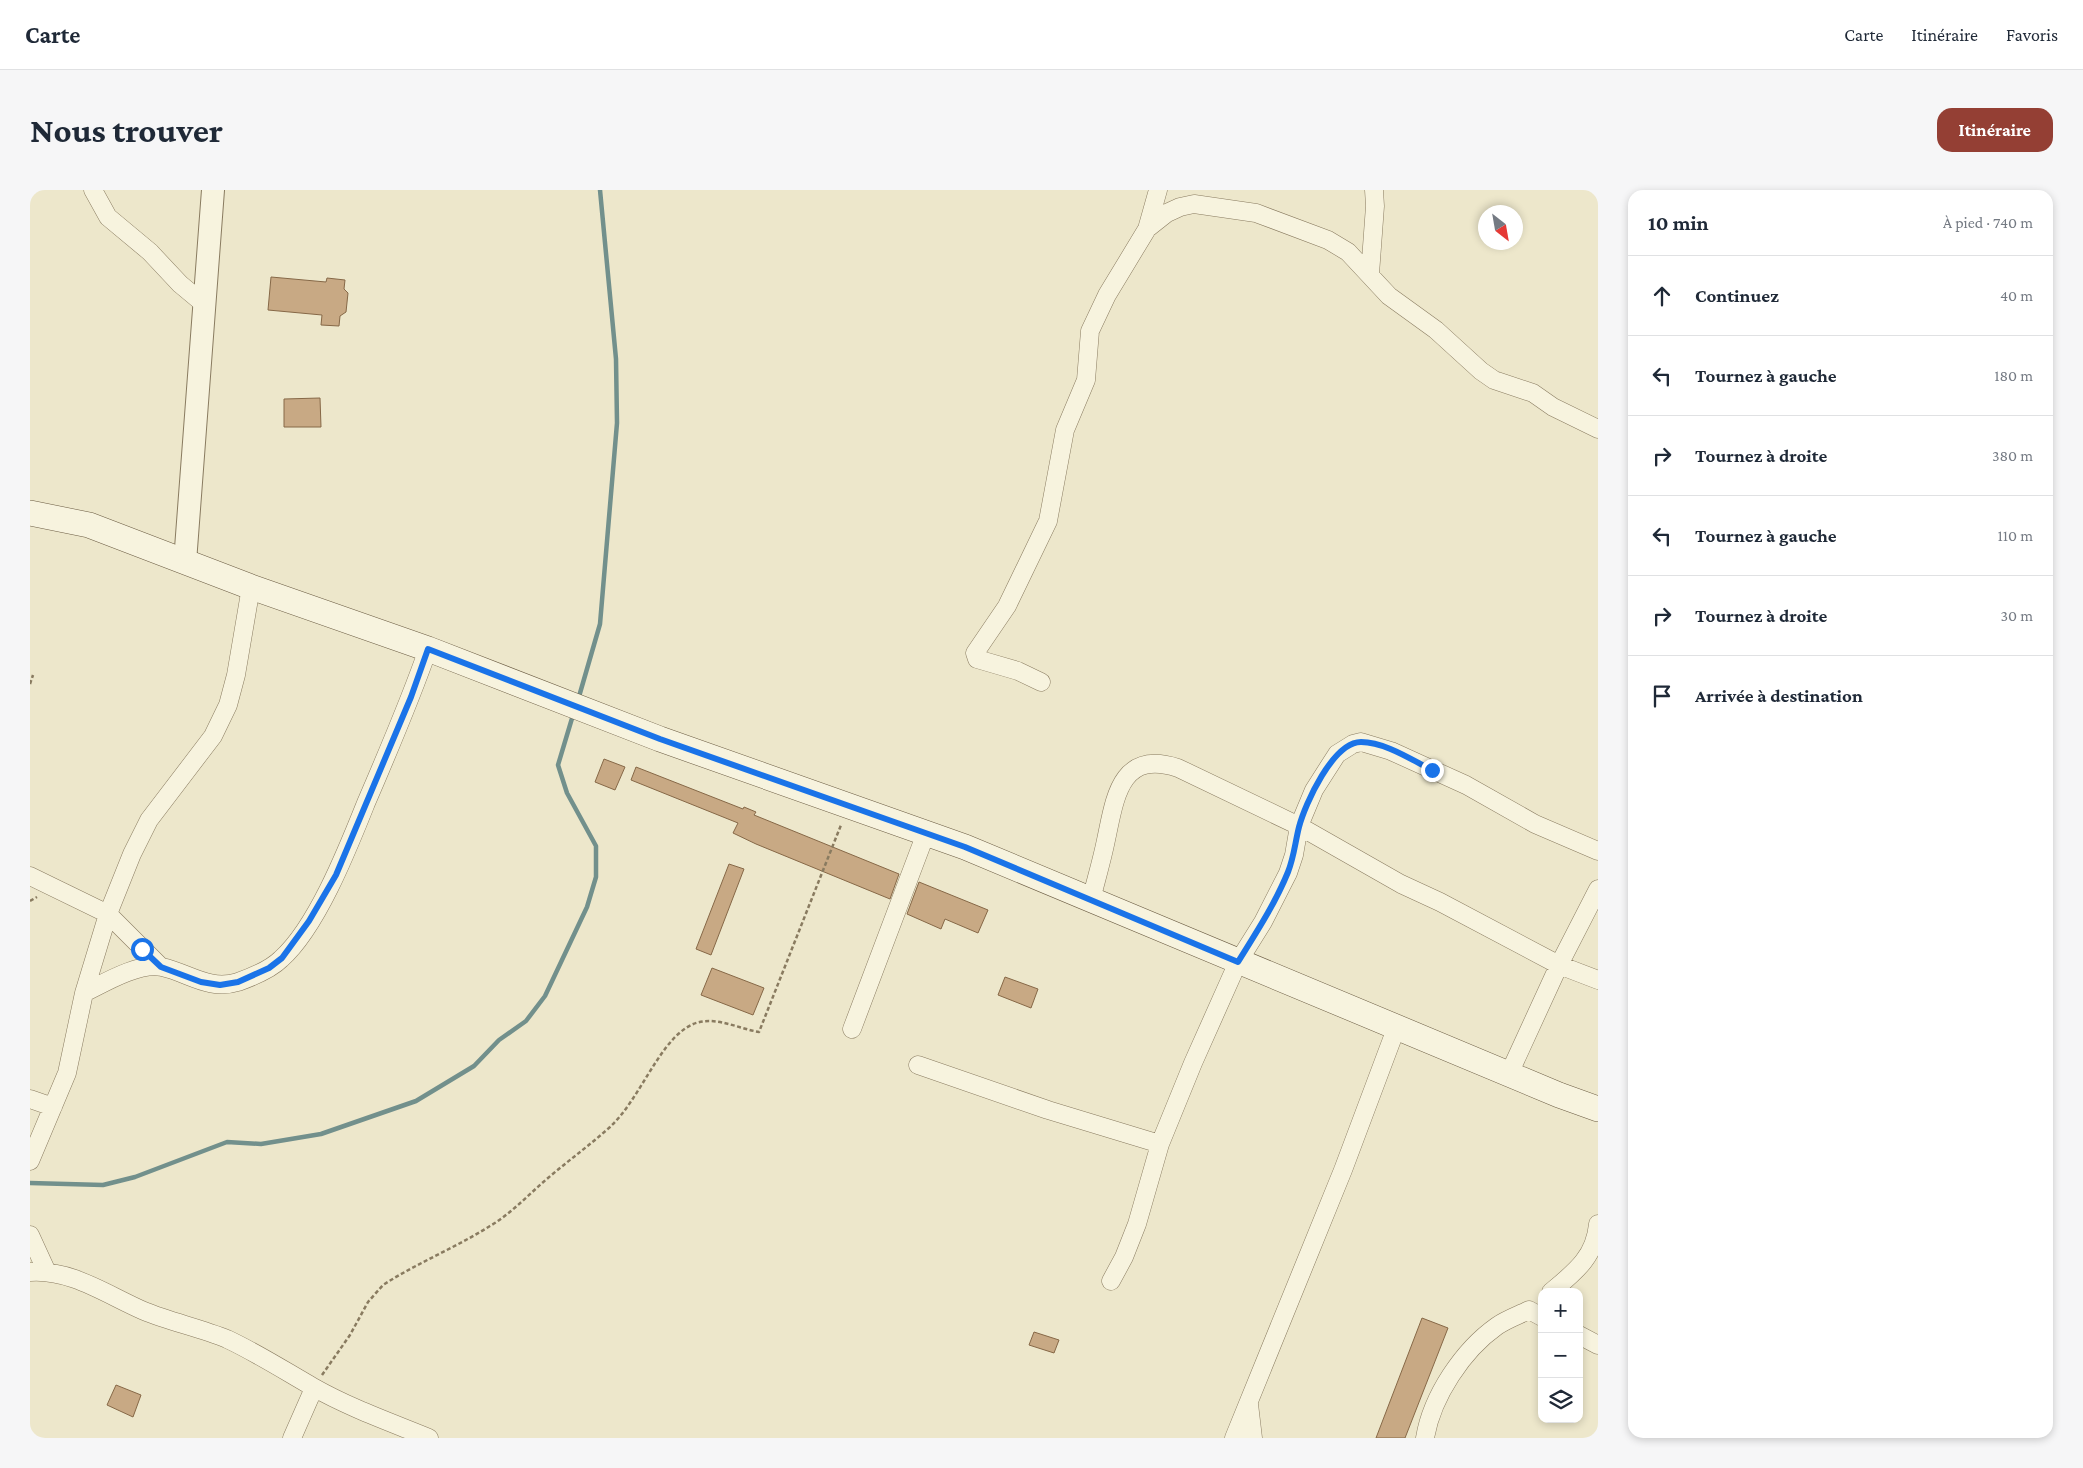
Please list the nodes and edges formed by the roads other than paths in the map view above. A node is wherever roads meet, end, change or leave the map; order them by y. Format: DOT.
graph roads {
  1 [pos="93,190"];
  2 [pos="213,190"];
  3 [pos="1158,190"];
  4 [pos="1374,190"];
  5 [pos="1147,229"];
  6 [pos="1370,274"];
  7 [pos="204,304"];
  8 [pos="1598,429"];
  9 [pos="30,513"];
  10 [pos="185,562"];
  11 [pos="251,587"];
  12 [pos="428,649"];
  13 [pos="1041,682"];
  14 [pos="1299,826"];
  15 [pos="926,833"];
  16 [pos="1598,851"];
  17 [pos="30,876"];
  18 [pos="1598,889"];
  19 [pos="1091,900"];
  20 [pos="108,914"];
  21 [pos="1238,962"];
  22 [pos="1559,965"];
  23 [pos="161,967"];
  24 [pos="1598,980"];
  25 [pos="84,993"];
  26 [pos="1397,1026"];
  27 [pos="852,1029"];
  28 [pos="918,1065"];
  29 [pos="1509,1074"];
  30 [pos="30,1099"];
  31 [pos="53,1108"];
  32 [pos="1597,1113"];
  33 [pos="1160,1144"];
  34 [pos="30,1161"];
  35 [pos="1598,1224"];
  36 [pos="30,1235"];
  37 [pos="30,1263"];
  38 [pos="42,1271"];
  39 [pos="1111,1281"];
  40 [pos="1557,1288"];
  41 [pos="1537,1309"];
  42 [pos="1583,1337"];
  43 [pos="1598,1345"];
  44 [pos="314,1388"];
  45 [pos="1249,1404"];
  46 [pos="292,1438"];
  47 [pos="428,1438"];
  48 [pos="1234,1438"];
  49 [pos="1253,1438"];
  50 [pos="1425,1438"];
  1 -- 7 [label="street"];
  2 -- 7 [label="street"];
  3 -- 5 [label="street"];
  4 -- 6 [label="street"];
  5 -- 6 [label="street"];
  5 -- 13 [label="street"];
  6 -- 8 [label="street"];
  7 -- 10 [label="street"];
  9 -- 10 [label="main road"];
  10 -- 11 [label="main road"];
  11 -- 12 [label="main road"];
  11 -- 20 [label="street"];
  12 -- 15 [label="main road"];
  12 -- 23 [label="street"];
  14 -- 16 [label="street"];
  14 -- 19 [label="street"];
  14 -- 21 [label="street"];
  14 -- 22 [label="street"];
  15 -- 19 [label="main road"];
  15 -- 27 [label="street"];
  17 -- 20 [label="street"];
  18 -- 22 [label="street"];
  19 -- 21 [label="main road"];
  20 -- 23 [label="street"];
  20 -- 25 [label="street"];
  21 -- 26 [label="main road"];
  21 -- 33 [label="street"];
  22 -- 24 [label="street"];
  22 -- 29 [label="street"];
  23 -- 25 [label="street"];
  25 -- 31 [label="street"];
  26 -- 29 [label="main road"];
  26 -- 45 [label="street"];
  28 -- 33 [label="street"];
  29 -- 32 [label="main road"];
  30 -- 31 [label="street"];
  31 -- 34 [label="street"];
  33 -- 39 [label="street"];
  35 -- 40 [label="street"];
  36 -- 38 [label="street"];
  37 -- 38 [label="street"];
  38 -- 44 [label="street"];
  41 -- 50 [label="street"];
  42 -- 43 [label="street"];
  44 -- 46 [label="street"];
  44 -- 47 [label="street"];
  45 -- 48 [label="street"];
  45 -- 49 [label="street"];
}
